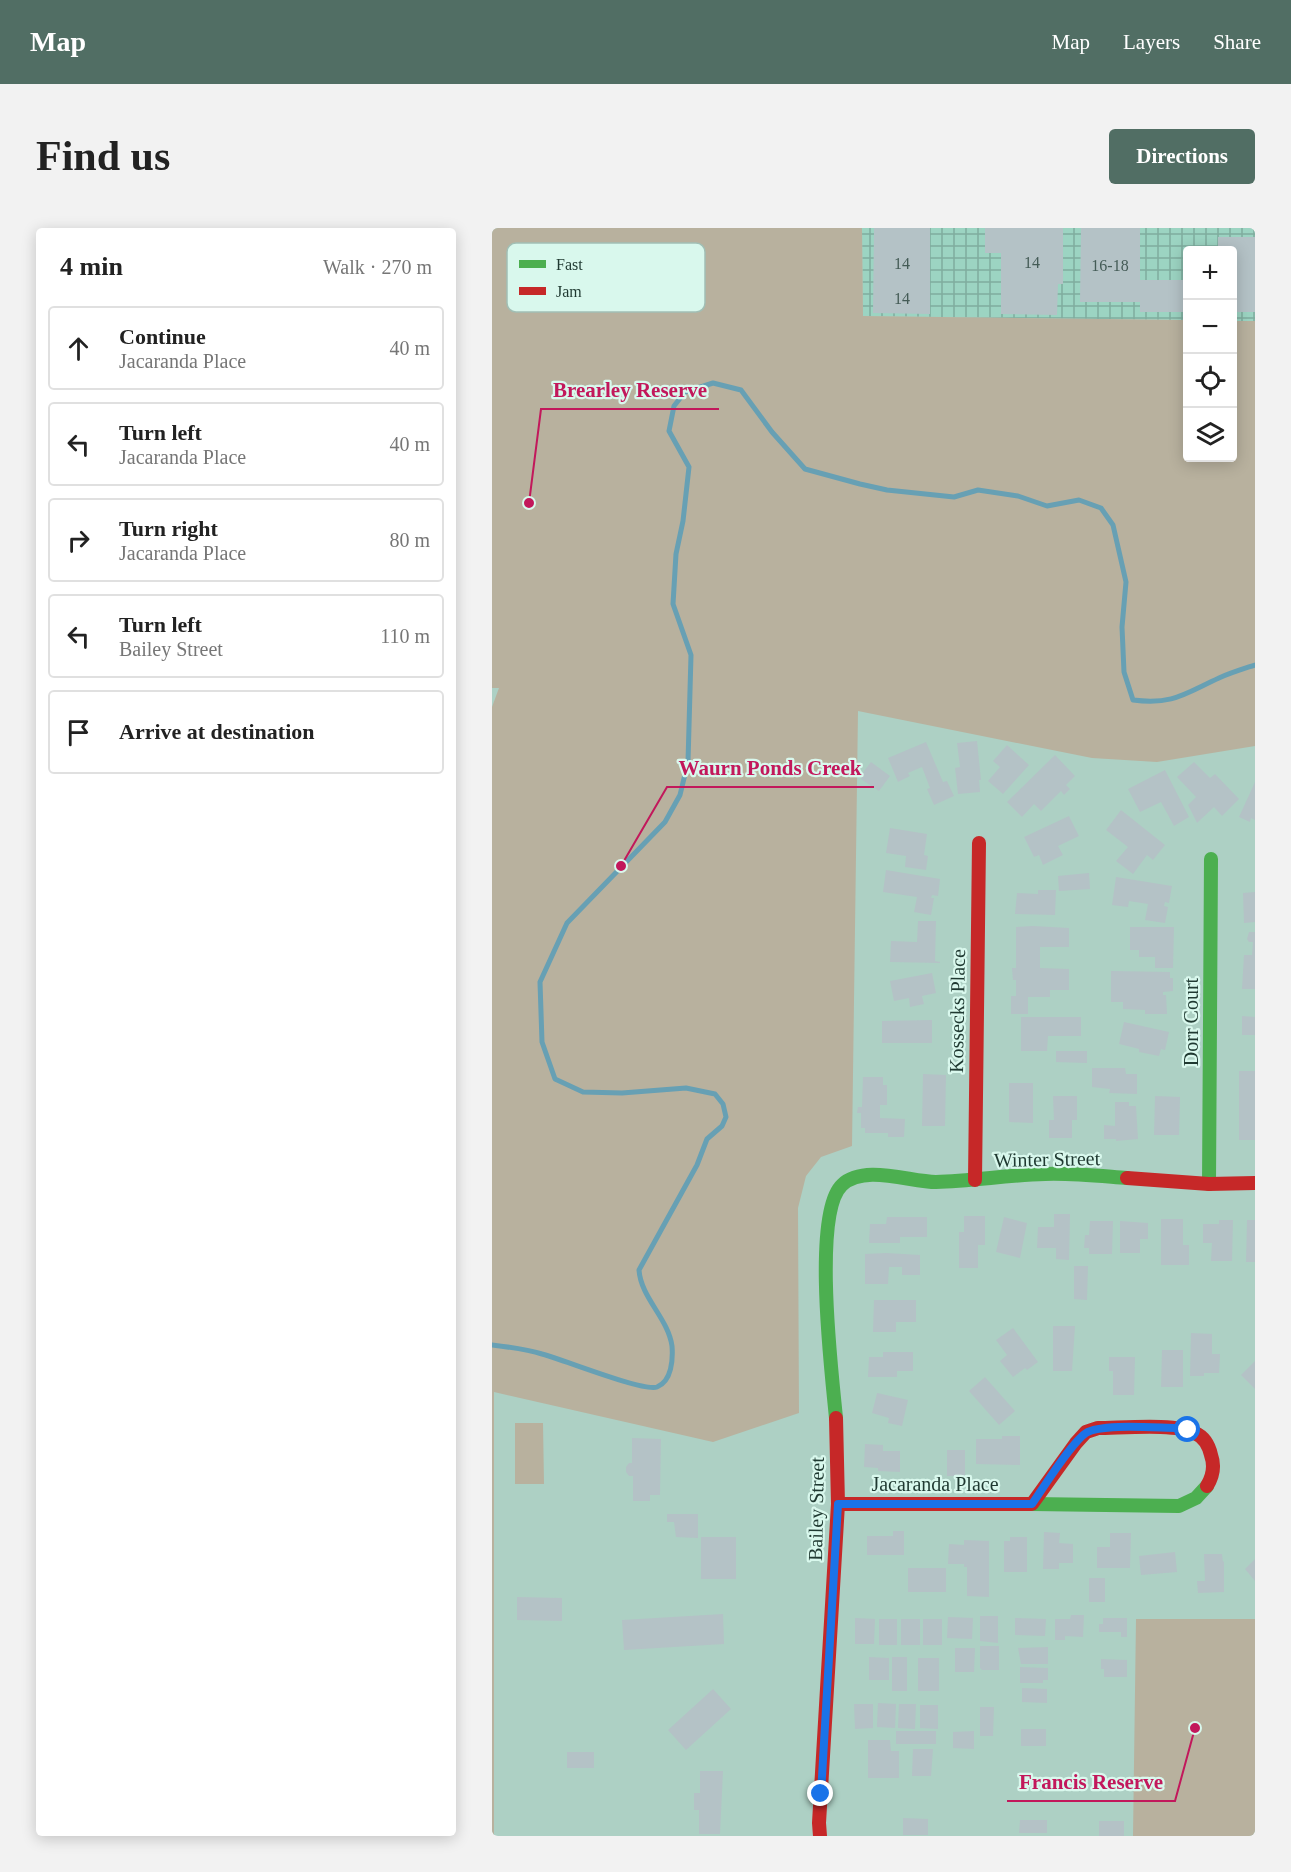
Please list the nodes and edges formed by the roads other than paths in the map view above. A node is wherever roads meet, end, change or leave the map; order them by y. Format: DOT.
graph roads {
  1 [pos="979,843"];
  2 [pos="1211,860"];
  3 [pos="975,1180"];
  4 [pos="1255,1183"];
  5 [pos="1209,1184"];
  6 [pos="842,1185"];
  7 [pos="838,1504"];
  8 [pos="1032,1504"];
  9 [pos="820,1836"];
  1 -- 3 [label="street, Kossecks Place"];
  2 -- 5 [label="street, Dorr Court"];
  3 -- 5 [label="street, Winter Street"];
  3 -- 6 [label="street, Winter Street"];
  4 -- 5 [label="street, Winter Street"];
  6 -- 7 [label="street, Bailey Street"];
  7 -- 8 [label="street, Jacaranda Place"];
  7 -- 9 [label="street, Bailey Street"];
  8 -- 8 [label="street, Jacaranda Place"];
}
